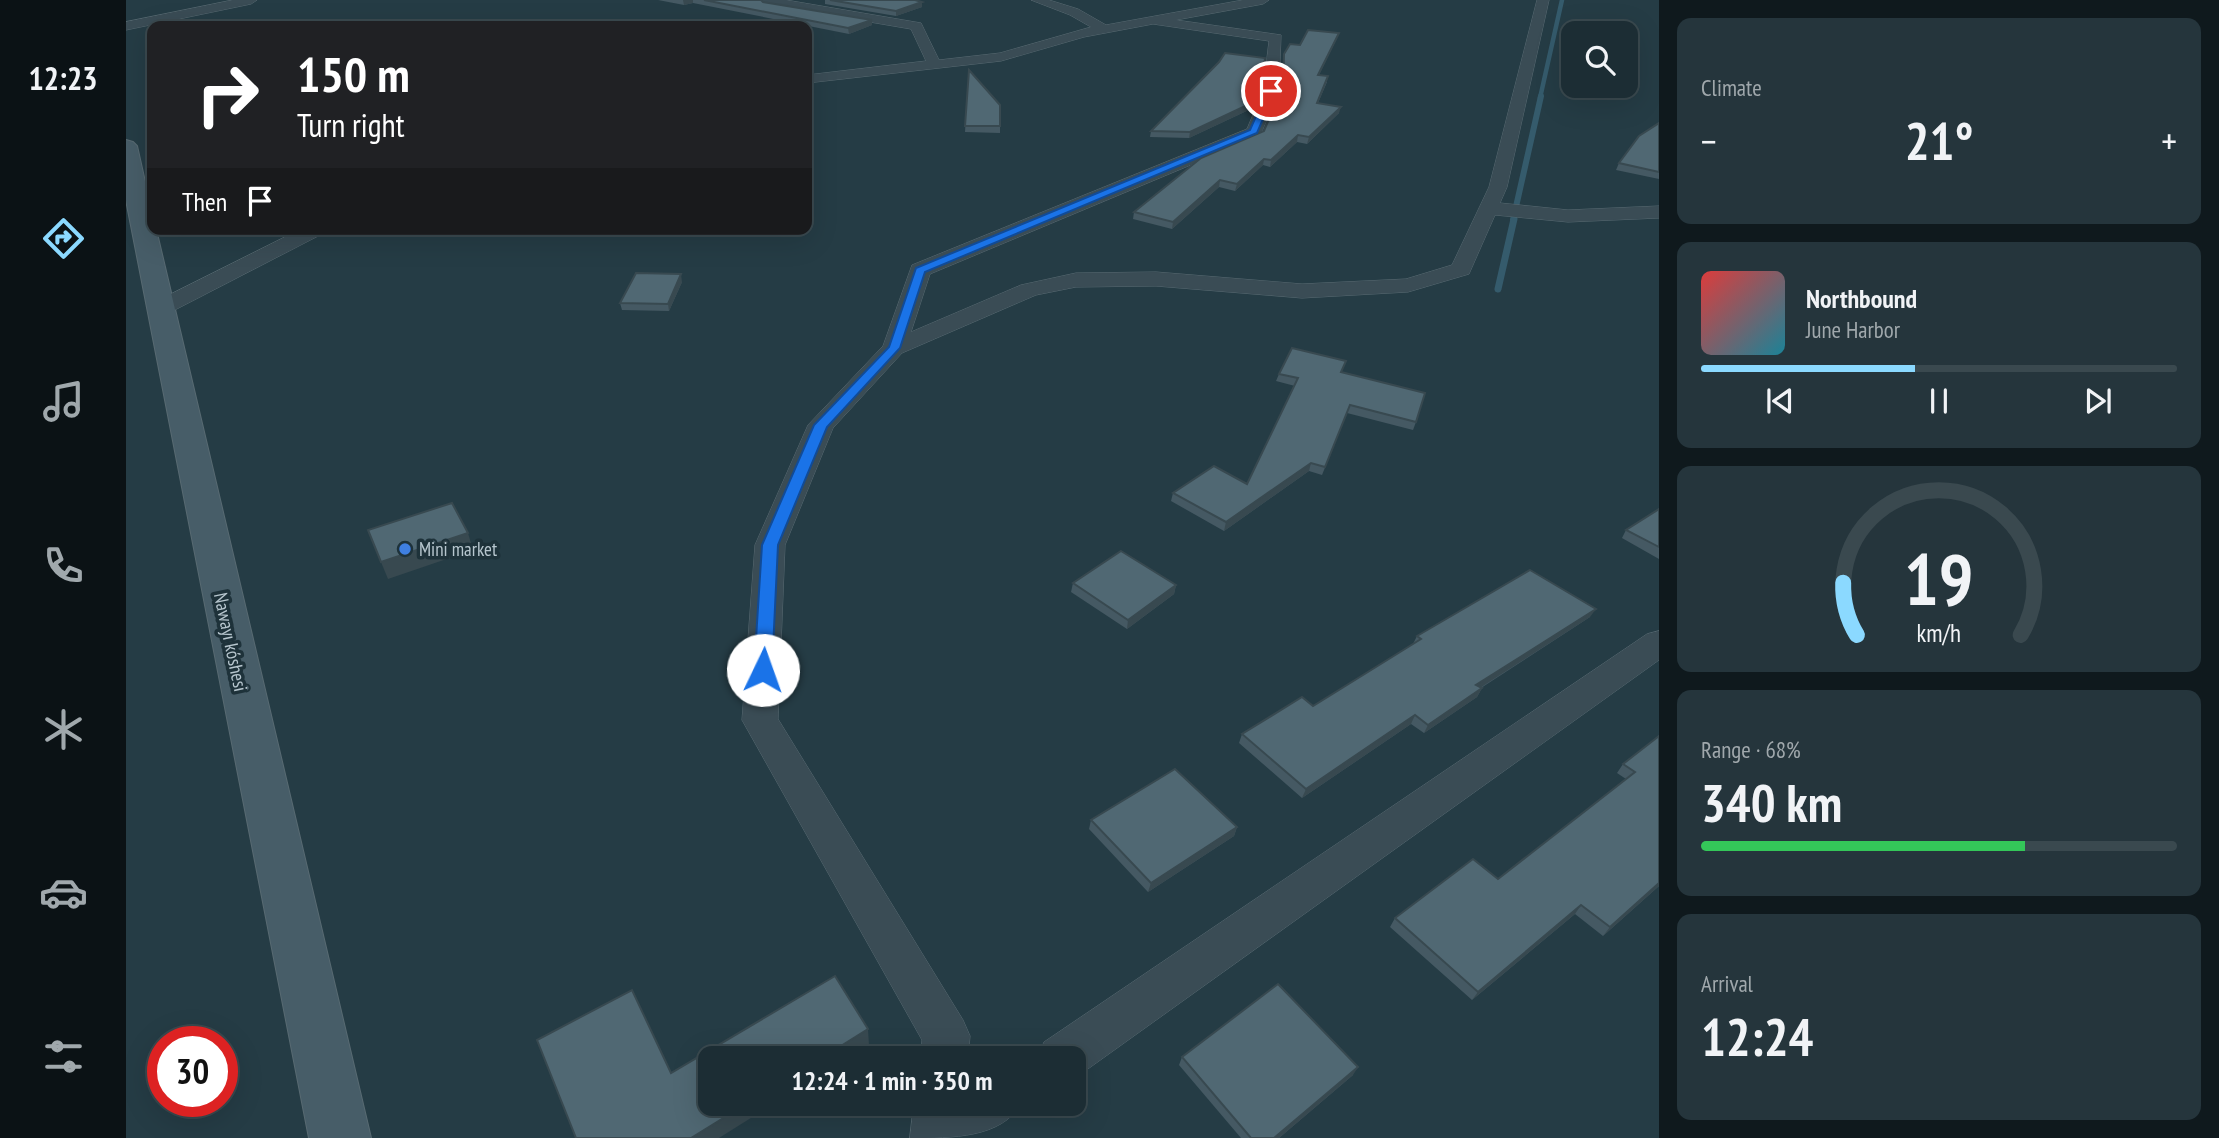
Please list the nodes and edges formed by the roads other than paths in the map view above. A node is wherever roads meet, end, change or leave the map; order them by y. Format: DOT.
graph roads {
  1 [pos="251,0"];
  2 [pos="764,0"];
  3 [pos="1037,0"];
  4 [pos="1263,0"];
  5 [pos="1543,0"];
  6 [pos="1152,20"];
  7 [pos="150,21"];
  8 [pos="147,22"];
  9 [pos="126,26"];
  10 [pos="1104,29"];
  11 [pos="933,64"];
  12 [pos="812,78"];
  13 [pos="126,146"];
  14 [pos="1488,208"];
  15 [pos="1659,212"];
  16 [pos="305,235"];
  17 [pos="159,309"];
  18 [pos="894,348"];
  19 [pos="1659,643"];
  20 [pos="945,1046"];
  21 [pos="1080,1046"];
  22 [pos="938,1116"];
  23 [pos="979,1116"];
  24 [pos="340,1138"];
  25 [pos="935,1138"];
  26 [pos="947,1138"];
  1 -- 7 [label="street"];
  2 -- 11 [label="street"];
  3 -- 10 [label="street"];
  4 -- 6 [label="street"];
  5 -- 14 [label="street"];
  6 -- 10 [label="street"];
  6 -- 18 [label="street"];
  8 -- 9 [label="street"];
  10 -- 11 [label="street"];
  11 -- 12 [label="street"];
  13 -- 17 [label="main road, Nawayı kóshesi"];
  14 -- 15 [label="street"];
  14 -- 18 [label="street"];
  16 -- 17 [label="street"];
  17 -- 24 [label="main road, Nawayı kóshesi"];
  18 -- 20 [label="street"];
  19 -- 21 [label="street"];
  22 -- 25 [label="street"];
  23 -- 26 [label="street"];
}
